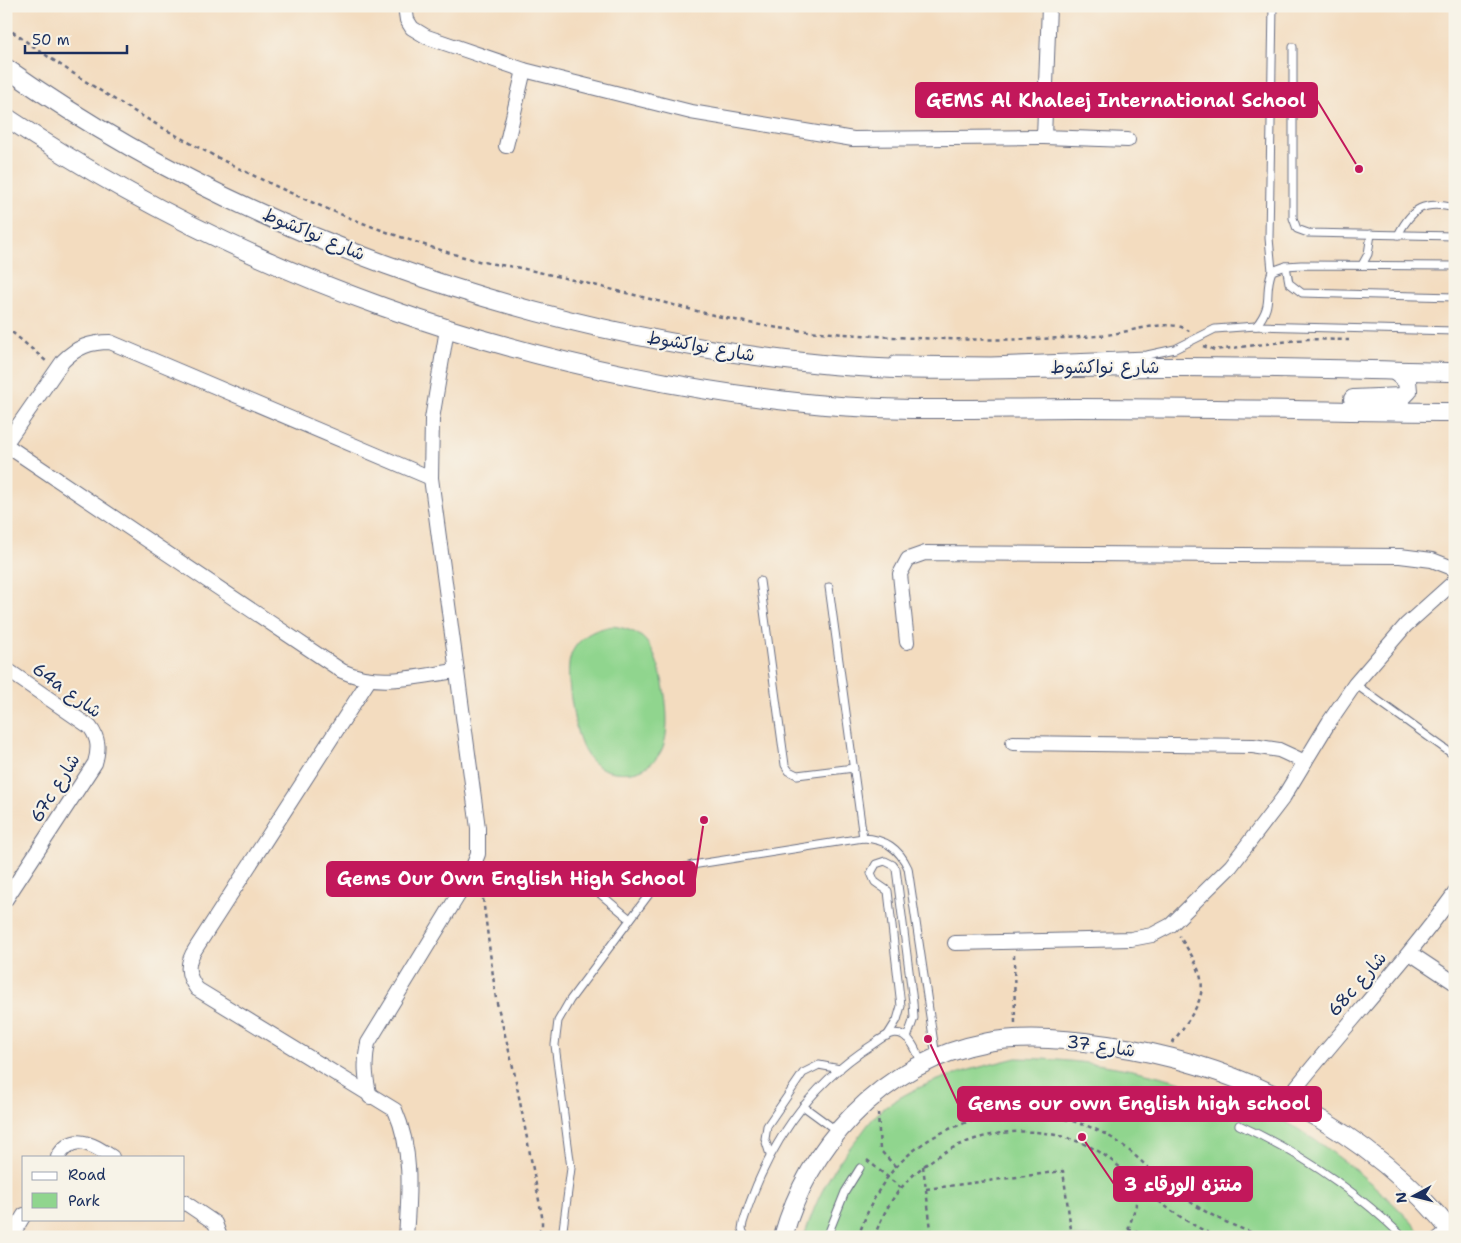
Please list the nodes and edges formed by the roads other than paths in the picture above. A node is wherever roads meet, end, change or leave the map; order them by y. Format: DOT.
graph roads {
  1 [pos="405,6"];
  2 [pos="1049,6"];
  3 [pos="1273,6"];
  4 [pos="1292,47"];
  5 [pos="6,68"];
  6 [pos="524,70"];
  7 [pos="6,117"];
  8 [pos="1044,137"];
  9 [pos="1128,140"];
  10 [pos="506,146"];
  11 [pos="1455,208"];
  12 [pos="1371,234"];
  13 [pos="1398,235"];
  14 [pos="1455,236"];
  15 [pos="1362,265"];
  16 [pos="1286,266"];
  17 [pos="1455,266"];
  18 [pos="1272,271"];
  19 [pos="1455,296"];
  20 [pos="1256,326"];
  21 [pos="447,329"];
  22 [pos="1455,331"];
  23 [pos="851,366"];
  24 [pos="1396,372"];
  25 [pos="1455,372"];
  26 [pos="1253,408"];
  27 [pos="1455,412"];
  28 [pos="6,444"];
  29 [pos="431,478"];
  30 [pos="1455,569"];
  31 [pos="760,581"];
  32 [pos="1455,581"];
  33 [pos="829,587"];
  34 [pos="907,642"];
  35 [pos="6,669"];
  36 [pos="456,671"];
  37 [pos="369,680"];
  38 [pos="1355,684"];
  39 [pos="1014,743"];
  40 [pos="98,746"];
  41 [pos="1455,756"];
  42 [pos="1305,762"];
  43 [pos="854,768"];
  44 [pos="863,838"];
  45 [pos="574,872"];
  46 [pos="1455,892"];
  47 [pos="8,894"];
  48 [pos="630,920"];
  49 [pos="955,943"];
  50 [pos="1410,953"];
  51 [pos="1455,983"];
  52 [pos="887,1036"];
  53 [pos="907,1038"];
  54 [pos="929,1060"];
  55 [pos="840,1068"];
  56 [pos="370,1097"];
  57 [pos="1286,1100"];
  58 [pos="803,1106"];
  59 [pos="1239,1125"];
  60 [pos="837,1131"];
  61 [pos="770,1155"];
  62 [pos="59,1156"];
  63 [pos="110,1156"];
  64 [pos="860,1168"];
  65 [pos="185,1203"];
  66 [pos="22,1218"];
  67 [pos="1446,1233"];
  68 [pos="11,1237"];
  69 [pos="220,1237"];
  70 [pos="406,1237"];
  71 [pos="562,1237"];
  72 [pos="745,1237"];
  73 [pos="783,1237"];
  74 [pos="827,1237"];
  75 [pos="1402,1237"];
  1 -- 6 [label="street"];
  2 -- 8 [label="street"];
  3 -- 18 [label="lane"];
  4 -- 12 [label="lane"];
  5 -- 23 [label="street, شارع نواكشوط"];
  6 -- 8 [label="street"];
  6 -- 10 [label="street"];
  7 -- 21 [label="street"];
  8 -- 9 [label="street"];
  11 -- 13 [label="lane"];
  12 -- 13 [label="lane"];
  12 -- 15 [label="lane"];
  13 -- 14 [label="lane"];
  15 -- 16 [label="lane"];
  15 -- 17 [label="lane"];
  16 -- 18 [label="lane"];
  16 -- 19 [label="lane"];
  18 -- 20 [label="lane"];
  20 -- 22 [label="lane"];
  20 -- 23 [label="lane"];
  21 -- 26 [label="street"];
  21 -- 29 [label="street"];
  23 -- 24 [label="street, شارع نواكشوط"];
  24 -- 25 [label="street, شارع نواكشوط"];
  24 -- 26 [label="street"];
  26 -- 27 [label="street"];
  28 -- 29 [label="street"];
  28 -- 37 [label="street"];
  29 -- 36 [label="street"];
  30 -- 34 [label="street"];
  31 -- 43 [label="lane"];
  32 -- 38 [label="street"];
  33 -- 43 [label="lane"];
  35 -- 40 [label="street, 64a شارع"];
  36 -- 37 [label="street"];
  36 -- 56 [label="street"];
  37 -- 56 [label="street"];
  38 -- 41 [label="lane"];
  38 -- 42 [label="street"];
  39 -- 42 [label="street"];
  40 -- 47 [label="street, 67c شارع"];
  42 -- 49 [label="street"];
  43 -- 44 [label="lane"];
  44 -- 48 [label="lane"];
  44 -- 54 [label="lane"];
  45 -- 48 [label="lane"];
  46 -- 50 [label="street, 68c شارع"];
  48 -- 71 [label="lane"];
  50 -- 51 [label="street"];
  50 -- 57 [label="street, 68c شارع"];
  52 -- 53 [label="lane"];
  52 -- 53 [label="lane"];
  52 -- 55 [label="lane"];
  53 -- 54 [label="lane"];
  54 -- 57 [label="street, شارع 37"];
  54 -- 60 [label="street, شارع 37"];
  55 -- 58 [label="lane"];
  55 -- 61 [label="lane"];
  56 -- 70 [label="street"];
  57 -- 67 [label="street, شارع 37"];
  58 -- 60 [label="lane"];
  58 -- 61 [label="lane"];
  59 -- 75 [label="lane"];
  60 -- 73 [label="street, شارع 37"];
  61 -- 72 [label="lane"];
  62 -- 63 [label="street"];
  64 -- 74 [label="lane"];
  65 -- 69 [label="street"];
  66 -- 68 [label="street"];
}
